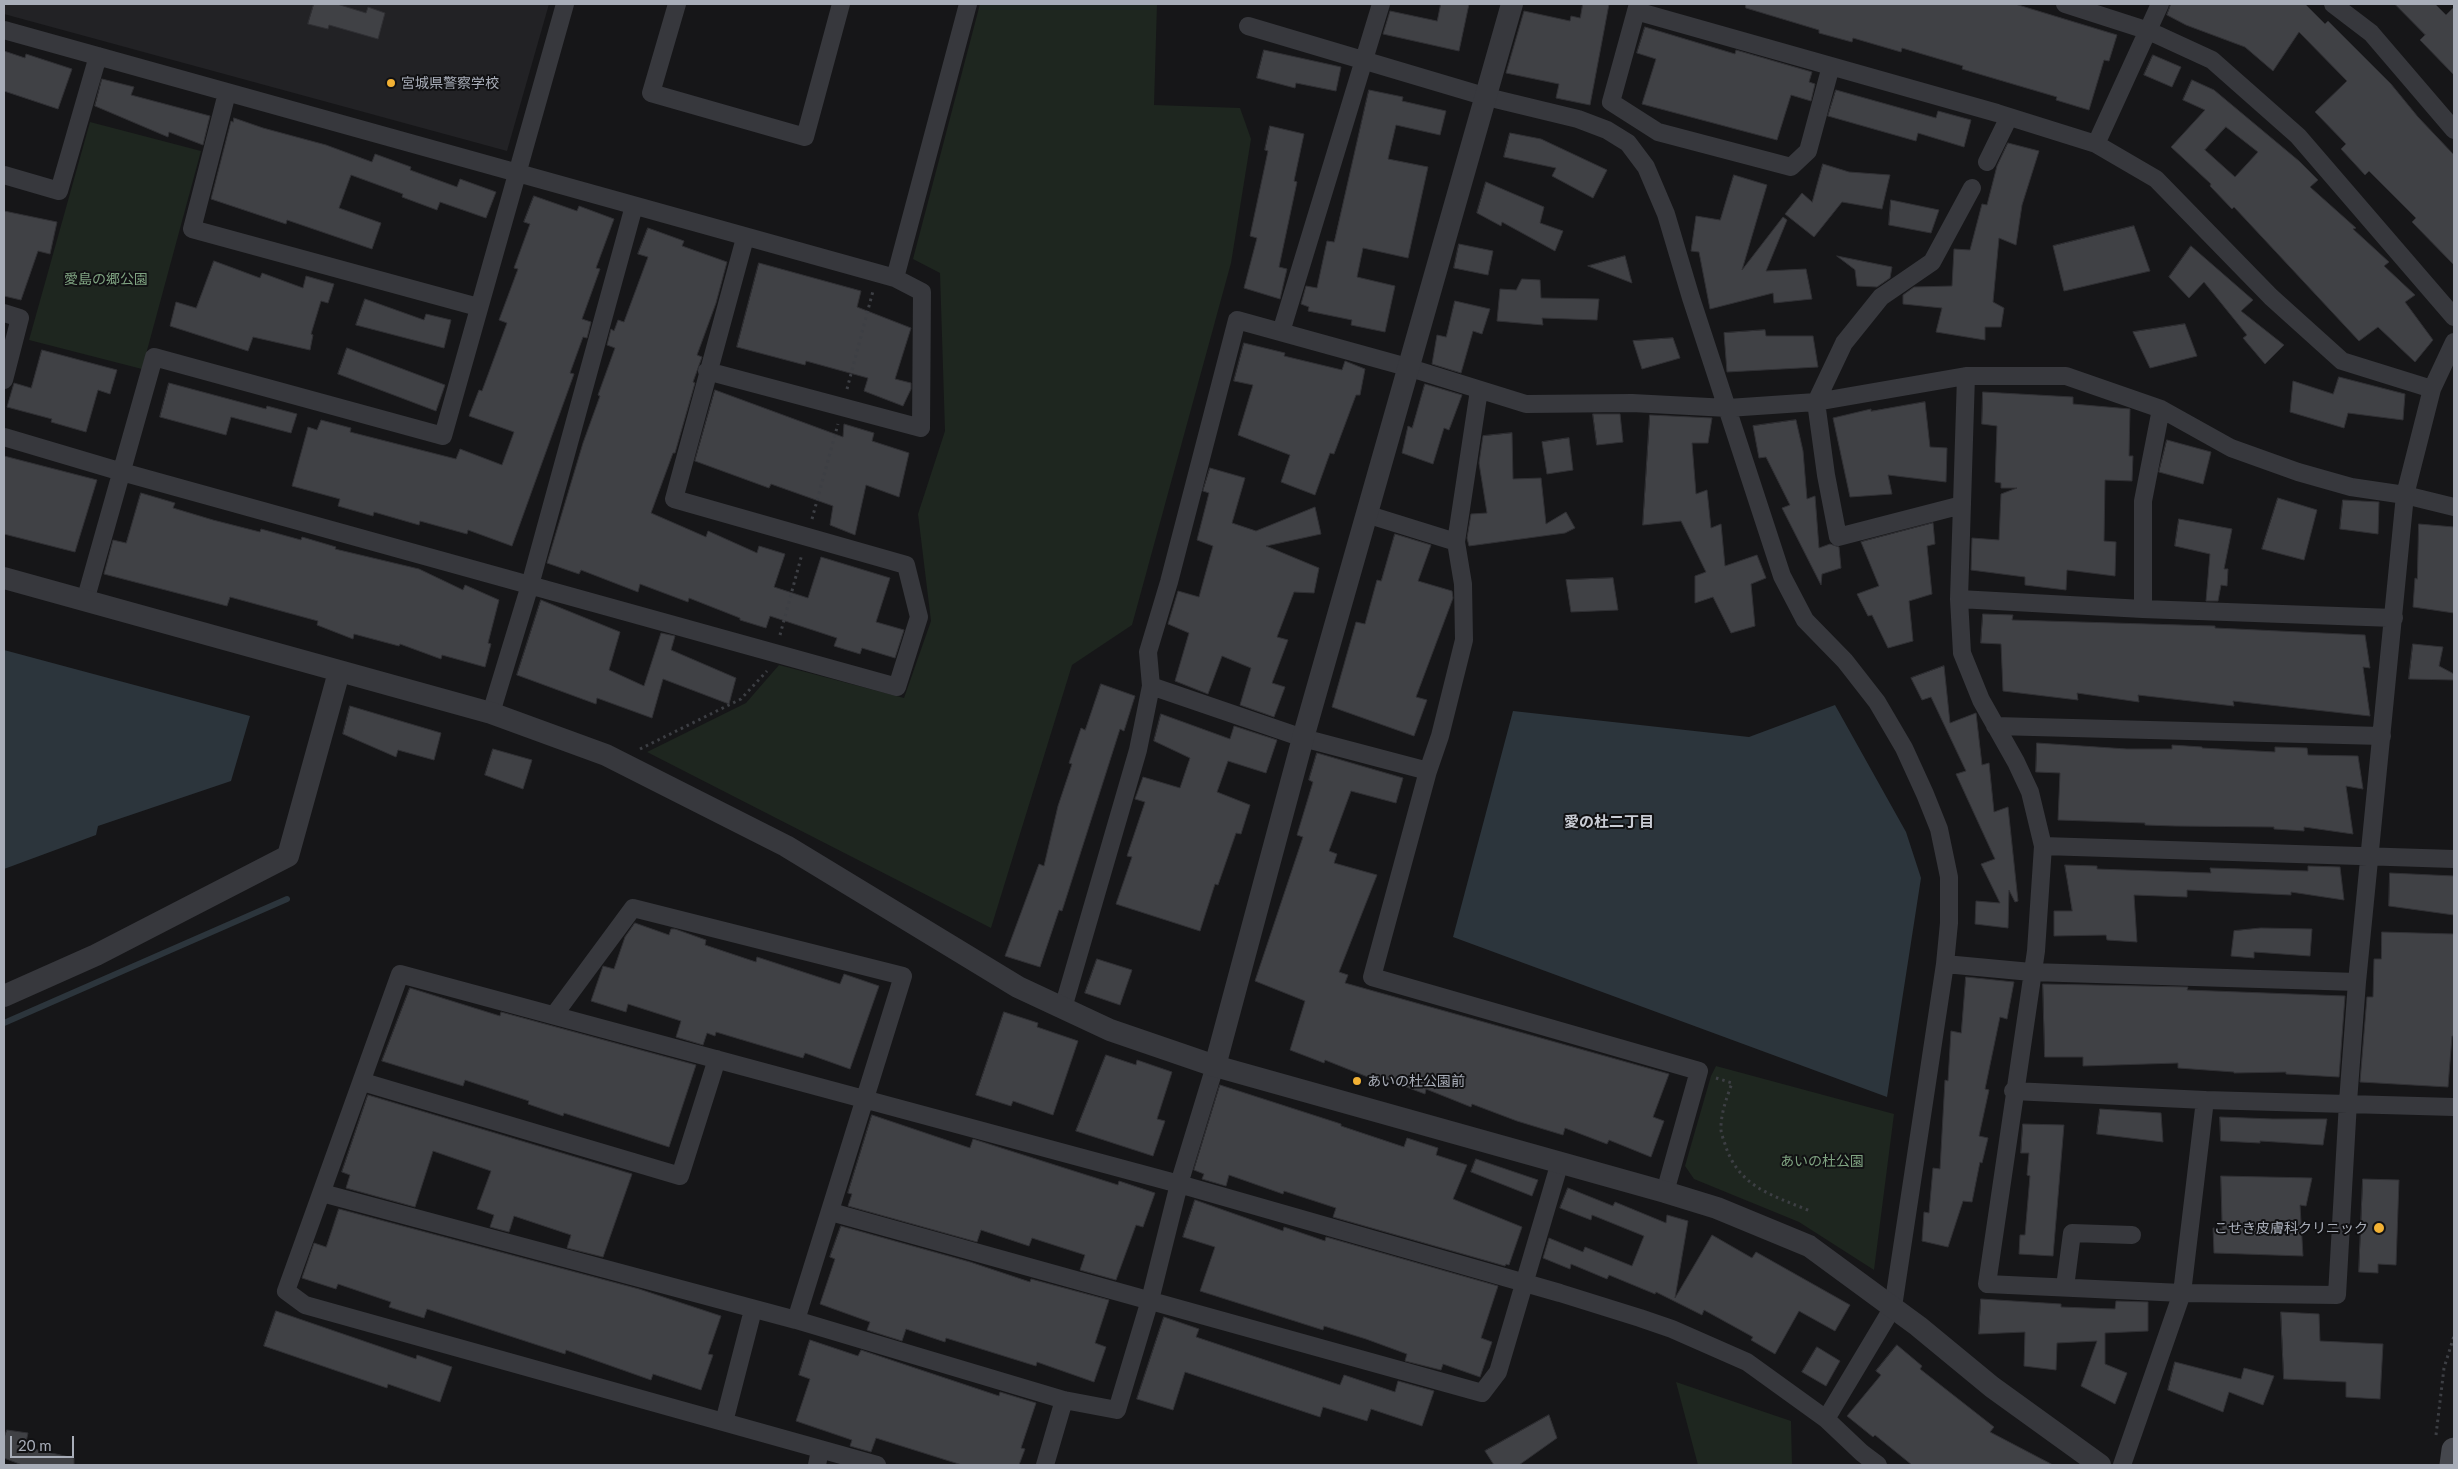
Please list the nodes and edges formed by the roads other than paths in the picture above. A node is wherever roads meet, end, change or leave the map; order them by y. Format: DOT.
graph roads {
  1 [pos="566,4"];
  2 [pos="677,4"];
  3 [pos="841,4"];
  4 [pos="968,4"];
  5 [pos="1381,4"];
  6 [pos="1512,4"];
  7 [pos="2064,4"];
  8 [pos="2160,4"];
  9 [pos="2333,4"];
  10 [pos="1637,7"];
  11 [pos="1248,26"];
  12 [pos="4,30"];
  13 [pos="2149,30"];
  14 [pos="98,56"];
  15 [pos="1363,61"];
  16 [pos="1831,66"];
  17 [pos="227,93"];
  18 [pos="1487,97"];
  19 [pos="2009,117"];
  20 [pos="2454,130"];
  21 [pos="2096,144"];
  22 [pos="1987,162"];
  23 [pos="516,173"];
  24 [pos="4,175"];
  25 [pos="1972,188"];
  26 [pos="634,206"];
  27 [pos="745,238"];
  28 [pos="896,278"];
  29 [pos="478,307"];
  30 [pos="4,313"];
  31 [pos="2454,318"];
  32 [pos="1281,332"];
  33 [pos="2454,342"];
  34 [pos="1407,367"];
  35 [pos="707,371"];
  36 [pos="1966,376"];
  37 [pos="4,380"];
  38 [pos="2432,388"];
  39 [pos="1479,390"];
  40 [pos="1816,402"];
  41 [pos="1728,408"];
  42 [pos="2161,410"];
  43 [pos="4,437"];
  44 [pos="122,472"];
  45 [pos="2405,495"];
  46 [pos="1962,505"];
  47 [pos="2454,507"];
  48 [pos="1366,514"];
  49 [pos="1456,542"];
  50 [pos="4,578"];
  51 [pos="530,585"];
  52 [pos="1959,599"];
  53 [pos="85,601"];
  54 [pos="2143,609"];
  55 [pos="2394,618"];
  56 [pos="339,672"];
  57 [pos="1151,686"];
  58 [pos="491,713"];
  59 [pos="1995,726"];
  60 [pos="2382,736"];
  61 [pos="1303,738"];
  62 [pos="1428,771"];
  63 [pos="2043,846"];
  64 [pos="2368,856"];
  65 [pos="2454,859"];
  66 [pos="1945,964"];
  67 [pos="2031,972"];
  68 [pos="2357,982"];
  69 [pos="4,996"];
  70 [pos="1063,1008"];
  71 [pos="554,1015"];
  72 [pos="717,1059"];
  73 [pos="1215,1066"];
  74 [pos="363,1082"];
  75 [pos="2014,1091"];
  76 [pos="864,1099"];
  77 [pos="2205,1100"];
  78 [pos="2348,1102"];
  79 [pos="2454,1107"];
  80 [pos="1560,1162"];
  81 [pos="1178,1184"];
  82 [pos="322,1192"];
  83 [pos="1665,1192"];
  84 [pos="831,1212"];
  85 [pos="2132,1235"];
  86 [pos="1524,1283"];
  87 [pos="2065,1287"];
  88 [pos="2182,1293"];
  89 [pos="1150,1300"];
  90 [pos="1893,1307"];
  91 [pos="753,1310"];
  92 [pos="796,1320"];
  93 [pos="1064,1400"];
  94 [pos="1826,1419"];
  95 [pos="724,1422"];
  96 [pos="2445,1443"];
  97 [pos="819,1458"];
  98 [pos="877,1465"];
  99 [pos="1045,1465"];
  100 [pos="1878,1465"];
  101 [pos="2100,1465"];
  102 [pos="2122,1465"];
  103 [pos="2452,1465"];
  1 -- 23 [label="street"];
  2 -- 3 [label="street"];
  4 -- 28 [label="street"];
  5 -- 15 [label="street"];
  6 -- 18 [label="street"];
  7 -- 13 [label="street"];
  8 -- 13 [label="street"];
  9 -- 20 [label="street"];
  10 -- 16 [label="street"];
  10 -- 16 [label="street"];
  11 -- 15 [label="street"];
  12 -- 14 [label="street"];
  13 -- 21 [label="street"];
  13 -- 31 [label="street"];
  14 -- 17 [label="street"];
  14 -- 24 [label="street"];
  15 -- 18 [label="street"];
  15 -- 32 [label="street"];
  16 -- 19 [label="street"];
  17 -- 23 [label="street"];
  17 -- 29 [label="street"];
  18 -- 34 [label="street"];
  18 -- 41 [label="street"];
  19 -- 21 [label="street"];
  19 -- 22 [label="street"];
  21 -- 38 [label="street"];
  23 -- 26 [label="street"];
  23 -- 29 [label="street"];
  25 -- 40 [label="street"];
  26 -- 27 [label="street"];
  26 -- 51 [label="street"];
  27 -- 28 [label="street"];
  27 -- 35 [label="street"];
  28 -- 35 [label="street"];
  29 -- 44 [label="street"];
  30 -- 37 [label="street"];
  32 -- 34 [label="street"];
  32 -- 57 [label="street"];
  33 -- 38 [label="street"];
  34 -- 39 [label="street"];
  34 -- 48 [label="street"];
  35 -- 51 [label="street"];
  36 -- 40 [label="street"];
  36 -- 42 [label="street"];
  36 -- 46 [label="street"];
  38 -- 45 [label="street"];
  39 -- 41 [label="street"];
  39 -- 49 [label="street"];
  40 -- 41 [label="street"];
  40 -- 46 [label="street"];
  41 -- 66 [label="street"];
  42 -- 45 [label="street"];
  42 -- 54 [label="street"];
  43 -- 44 [label="street"];
  44 -- 51 [label="street"];
  44 -- 53 [label="street"];
  45 -- 47 [label="street"];
  45 -- 55 [label="street"];
  46 -- 52 [label="street"];
  48 -- 49 [label="street"];
  48 -- 61 [label="street"];
  49 -- 62 [label="street"];
  50 -- 53 [label="street"];
  51 -- 58 [label="street"];
  52 -- 54 [label="street"];
  52 -- 59 [label="street"];
  53 -- 56 [label="street"];
  54 -- 55 [label="street"];
  55 -- 60 [label="street"];
  56 -- 58 [label="street"];
  56 -- 69 [label="street"];
  57 -- 61 [label="street"];
  57 -- 70 [label="street"];
  58 -- 70 [label="street"];
  59 -- 60 [label="street"];
  59 -- 63 [label="street"];
  60 -- 64 [label="street"];
  61 -- 62 [label="street"];
  61 -- 73 [label="street"];
  62 -- 83 [label="street"];
  63 -- 64 [label="street"];
  63 -- 67 [label="street"];
  64 -- 65 [label="street"];
  64 -- 68 [label="street"];
  66 -- 67 [label="street"];
  66 -- 90 [label="street"];
  67 -- 68 [label="street"];
  67 -- 75 [label="street"];
  68 -- 78 [label="street"];
  70 -- 73 [label="street"];
  71 -- 72 [label="street"];
  71 -- 74 [label="street"];
  71 -- 76 [label="street"];
  72 -- 74 [label="street"];
  72 -- 76 [label="street"];
  73 -- 80 [label="street"];
  73 -- 81 [label="street"];
  74 -- 82 [label="street"];
  75 -- 77 [label="street"];
  75 -- 87 [label="street"];
  76 -- 81 [label="street"];
  76 -- 84 [label="street"];
  77 -- 78 [label="street"];
  77 -- 88 [label="street"];
  78 -- 79 [label="street"];
  78 -- 88 [label="street"];
  80 -- 83 [label="street"];
  80 -- 86 [label="street"];
  81 -- 86 [label="street"];
  81 -- 89 [label="street"];
  82 -- 91 [label="street"];
  82 -- 95 [label="street"];
  83 -- 90 [label="street"];
  84 -- 89 [label="street"];
  84 -- 92 [label="street"];
  85 -- 87 [label="street"];
  86 -- 89 [label="street"];
  86 -- 94 [label="street"];
  87 -- 88 [label="street"];
  88 -- 102 [label="street"];
  89 -- 93 [label="street"];
  90 -- 94 [label="street"];
  90 -- 101 [label="street"];
  91 -- 92 [label="street"];
  91 -- 95 [label="street"];
  92 -- 93 [label="street"];
  93 -- 99 [label="street"];
  94 -- 100 [label="street"];
  95 -- 97 [label="street"];
  96 -- 103 [label="main road"];
  97 -- 98 [label="street"];
}
